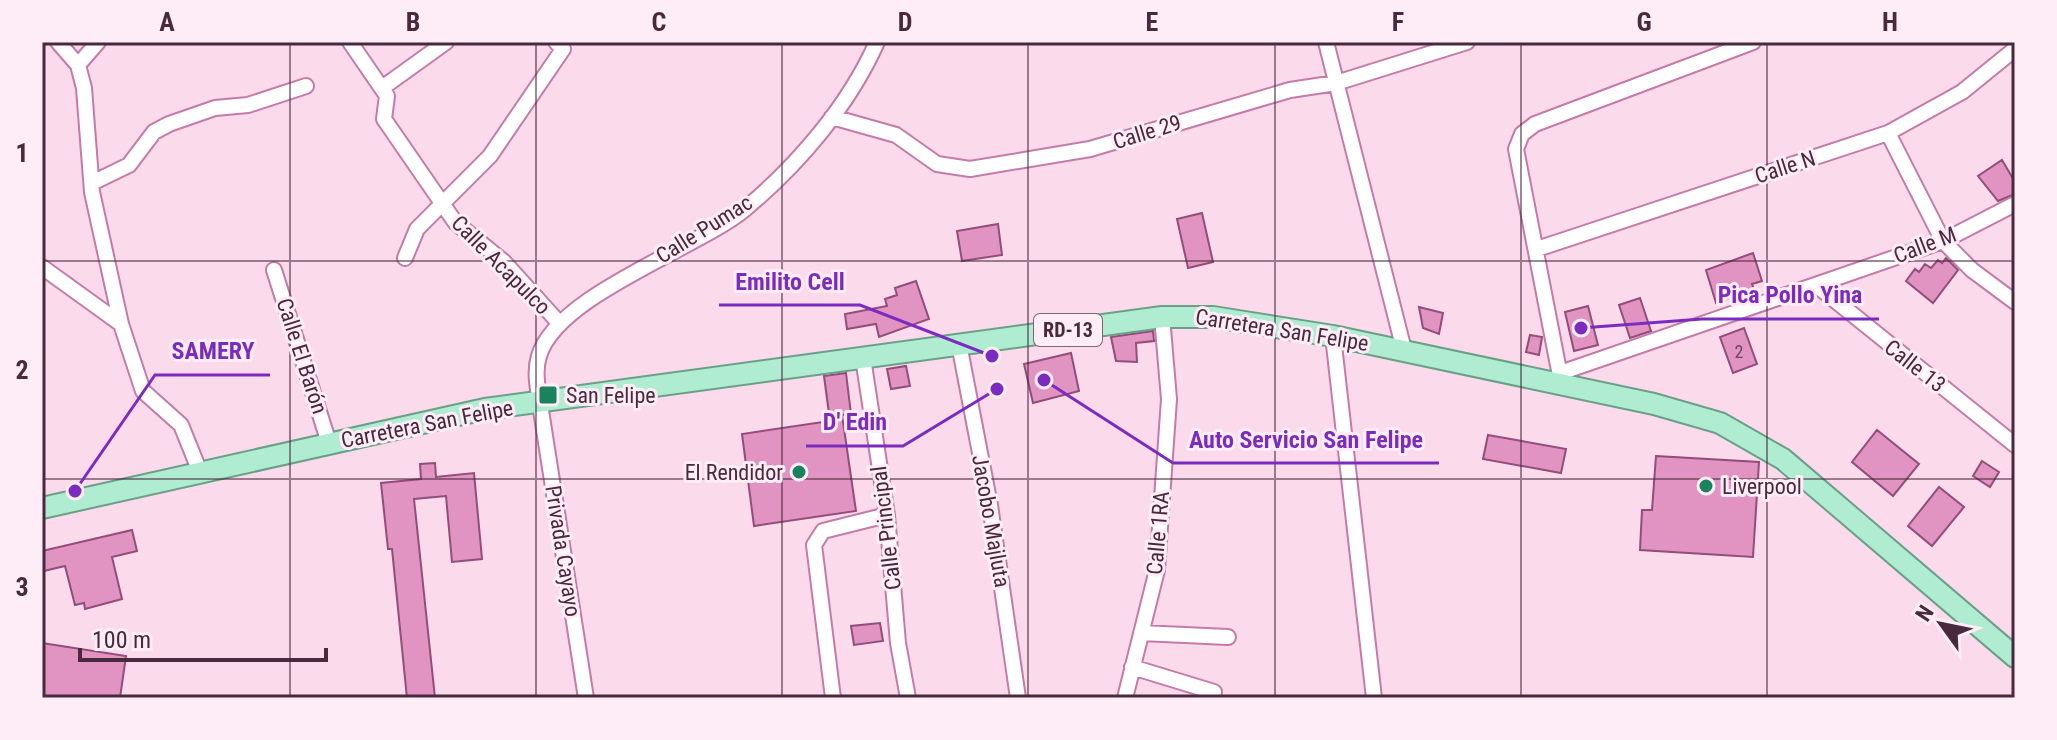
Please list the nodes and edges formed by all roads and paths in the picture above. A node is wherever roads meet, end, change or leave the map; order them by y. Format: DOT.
graph roads {
  1 [pos="58,42"];
  2 [pos="98,42"];
  3 [pos="350,42"];
  4 [pos="446,42"];
  5 [pos="877,42"];
  6 [pos="1326,42"];
  7 [pos="1467,42"];
  8 [pos="1753,42"];
  9 [pos="562,44"];
  10 [pos="2015,49"];
  11 [pos="78,65"];
  12 [pos="1336,83"];
  13 [pos="306,86"];
  14 [pos="382,88"];
  15 [pos="832,117"];
  16 [pos="1888,133"];
  17 [pos="92,183"];
  18 [pos="442,204"];
  19 [pos="2015,204"];
  20 [pos="1943,241"];
  21 [pos="1537,249"];
  22 [pos="405,258"];
  23 [pos="42,267"];
  24 [pos="274,270"];
  25 [pos="1816,285"];
  26 [pos="2015,302"];
  27 [pos="1162,317"];
  28 [pos="121,324"];
  29 [pos="560,324"];
  30 [pos="1333,336"];
  31 [pos="959,344"];
  32 [pos="1404,350"];
  33 [pos="863,358"];
  34 [pos="1561,379"];
  35 [pos="540,404"];
  36 [pos="329,443"];
  37 [pos="2015,445"];
  38 [pos="200,472"];
  39 [pos="42,508"];
  40 [pos="887,515"];
  41 [pos="1141,633"];
  42 [pos="1228,637"];
  43 [pos="2015,657"];
  44 [pos="1132,667"];
  45 [pos="1214,692"];
  46 [pos="586,698"];
  47 [pos="833,698"];
  48 [pos="908,698"];
  49 [pos="1018,698"];
  50 [pos="1125,698"];
  51 [pos="1374,698"];
  1 -- 11 [label="street"];
  2 -- 11 [label="street"];
  3 -- 14 [label="street, Calle Acapulco"];
  4 -- 14 [label="street"];
  5 -- 15 [label="street, Calle Pumac"];
  6 -- 12 [label="street"];
  7 -- 12 [label="street, Calle 29"];
  8 -- 21 [label="street"];
  9 -- 18 [label="street"];
  10 -- 16 [label="street, Calle N"];
  11 -- 17 [label="street"];
  12 -- 15 [label="street, Calle 29"];
  12 -- 32 [label="street"];
  13 -- 17 [label="street"];
  14 -- 18 [label="street, Calle Acapulco"];
  15 -- 29 [label="street, Calle Pumac"];
  16 -- 20 [label="street"];
  16 -- 21 [label="street, Calle N"];
  17 -- 28 [label="street"];
  18 -- 22 [label="street"];
  18 -- 29 [label="street, Calle Acapulco"];
  19 -- 20 [label="street, Calle M"];
  20 -- 25 [label="street, Calle M"];
  20 -- 26 [label="street"];
  21 -- 34 [label="street"];
  23 -- 28 [label="street"];
  24 -- 36 [label="street, Calle El Barón"];
  25 -- 34 [label="street, Calle M"];
  25 -- 37 [label="street, Calle 13"];
  27 -- 30 [label="main road, Carretera San Felipe / RD-13"];
  27 -- 31 [label="main road, Carretera San Felipe / RD-13"];
  27 -- 41 [label="street, Calle 1RA"];
  28 -- 38 [label="street"];
  29 -- 35 [label="street, Calle Pumac"];
  30 -- 32 [label="main road, Carretera San Felipe / RD-13"];
  30 -- 51 [label="street"];
  31 -- 33 [label="main road, Carretera San Felipe / RD-13"];
  31 -- 49 [label="street, Jacobo Majluta"];
  32 -- 34 [label="main road, Carretera San Felipe / RD-13"];
  33 -- 35 [label="main road, Carretera San Felipe / RD-13"];
  33 -- 40 [label="street, Calle Principal"];
  34 -- 43 [label="main road, Carretera San Felipe / RD-13"];
  35 -- 36 [label="main road, Carretera San Felipe / RD-13"];
  35 -- 46 [label="street, Privada Cayayo"];
  36 -- 38 [label="main road, Carretera San Felipe / RD-13"];
  38 -- 39 [label="main road, Carretera San Felipe / RD-13"];
  40 -- 47 [label="street"];
  40 -- 48 [label="street, Calle Principal"];
  41 -- 42 [label="street"];
  41 -- 44 [label="street, Calle 1RA"];
  44 -- 45 [label="street"];
  44 -- 50 [label="street, Calle 1RA"];
}
